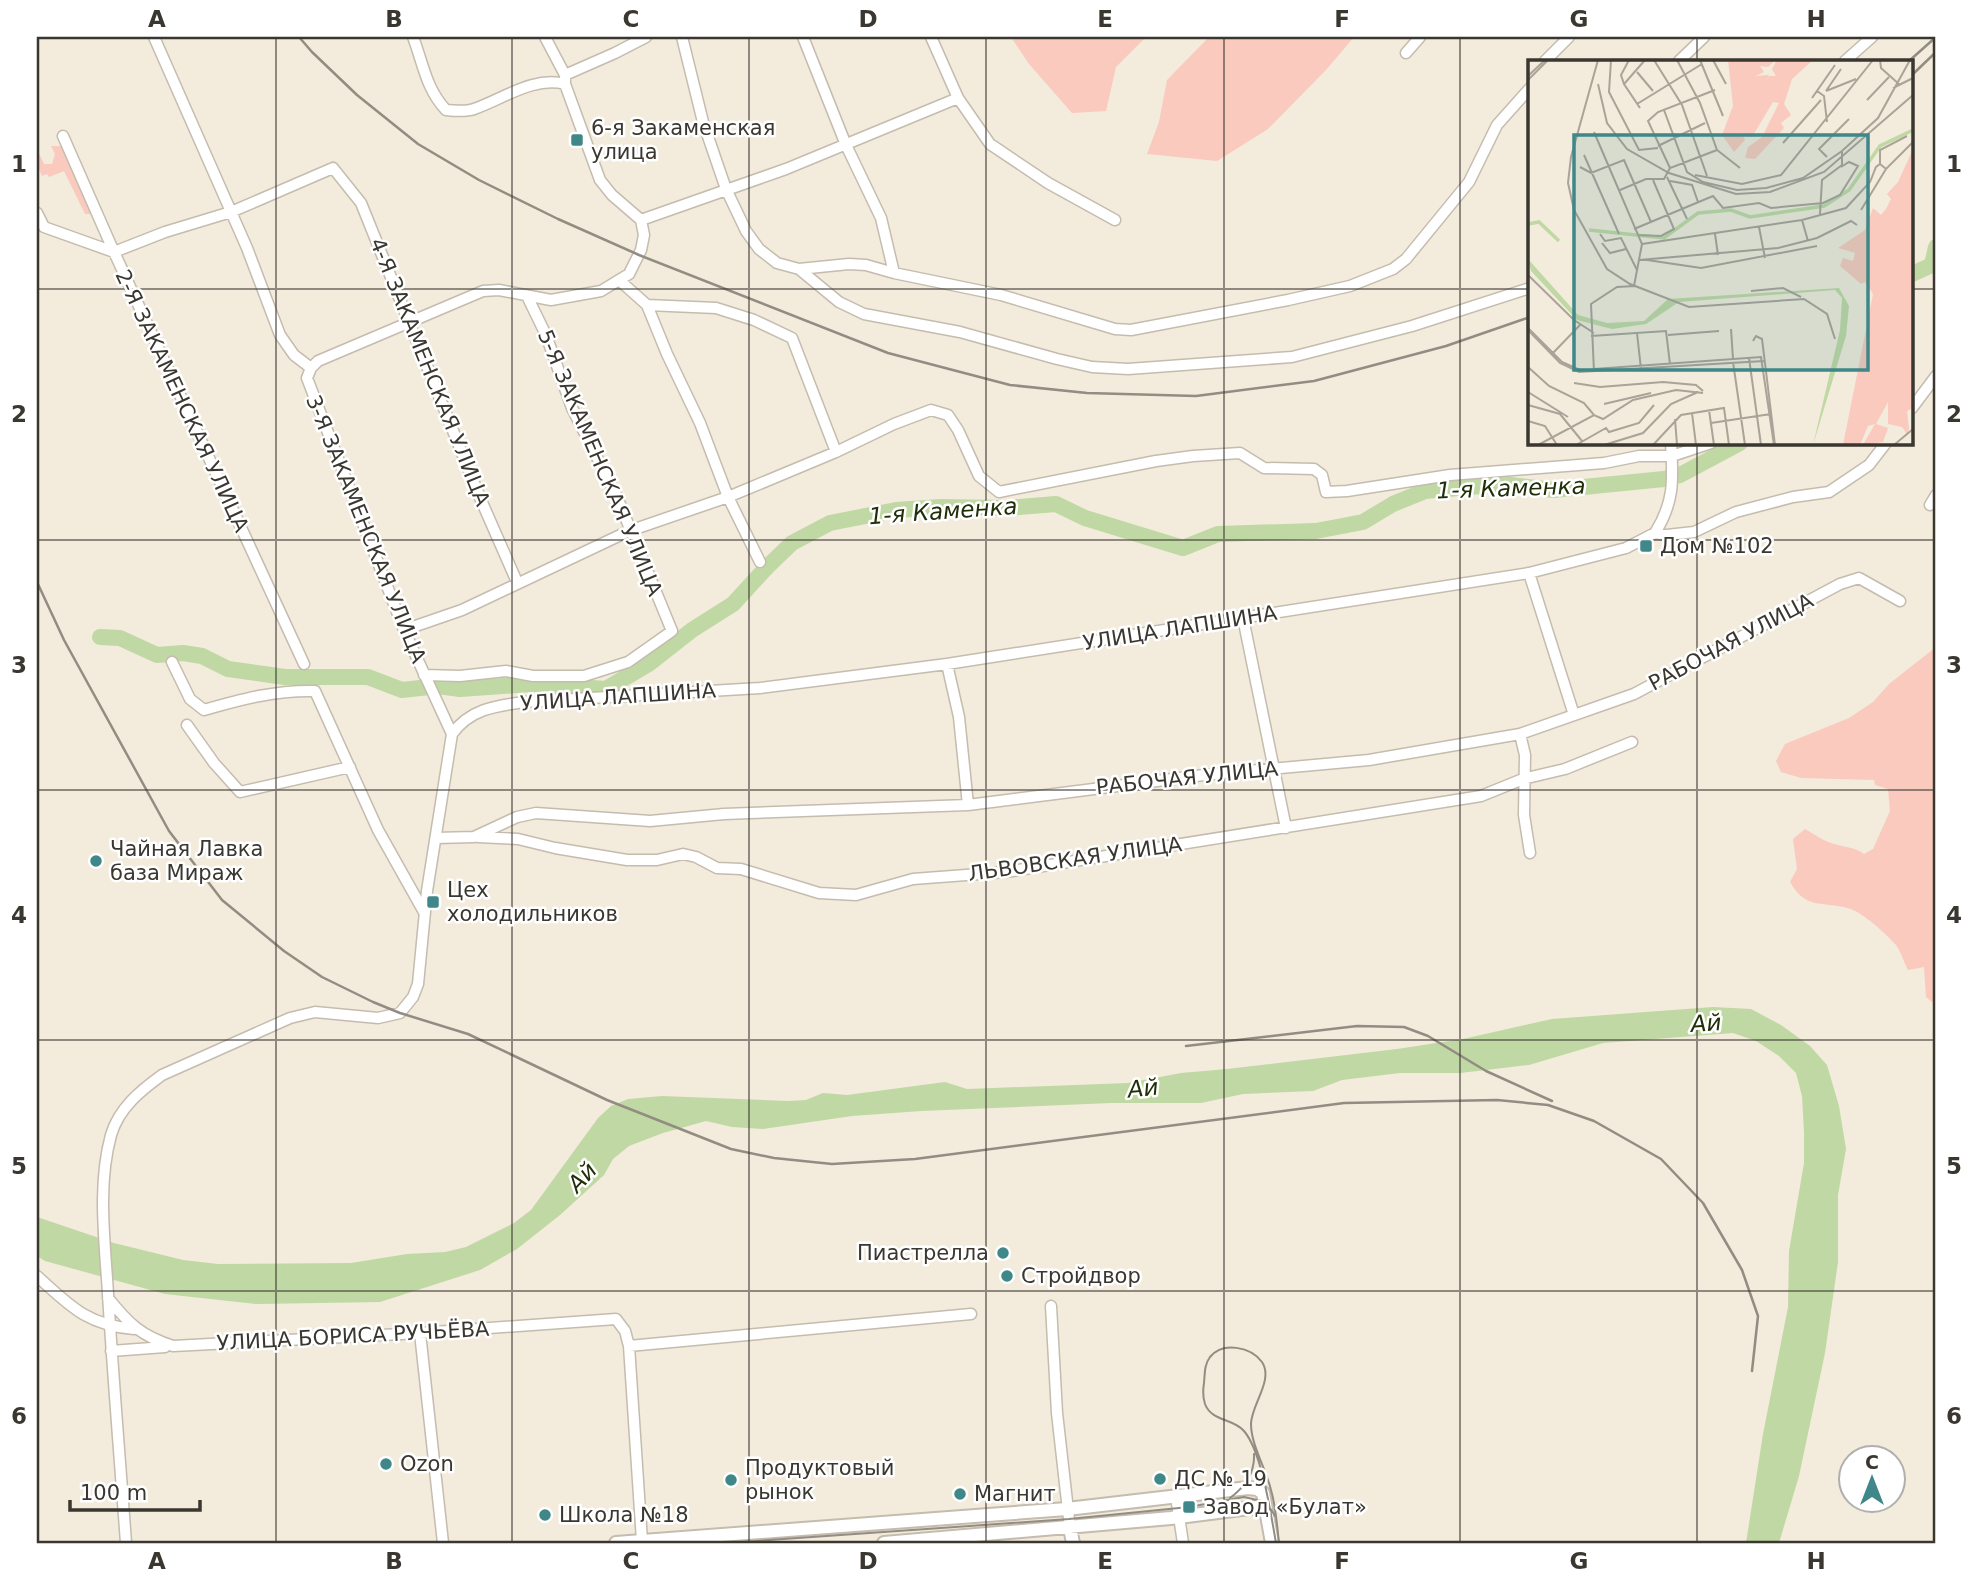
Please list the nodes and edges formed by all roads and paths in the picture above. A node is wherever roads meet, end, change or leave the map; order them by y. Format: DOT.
graph roads {
  1 [pos="154,37"];
  2 [pos="413,37"];
  3 [pos="545,37"];
  4 [pos="646,37"];
  5 [pos="682,37"];
  6 [pos="803,37"];
  7 [pos="930,37"];
  8 [pos="1420,37"];
  9 [pos="1569,37"];
  10 [pos="1704,37"];
  11 [pos="1872,37"];
  12 [pos="1406,53"];
  13 [pos="1546,60"];
  14 [pos="1680,60"];
  15 [pos="1846,60"];
  16 [pos="565,80"];
  17 [pos="1528,90"];
  18 [pos="958,98"];
  19 [pos="62,136"];
  20 [pos="846,145"];
  21 [pos="726,189"];
  22 [pos="231,212"];
  23 [pos="37,213"];
  24 [pos="641,220"];
  25 [pos="1115,220"];
  26 [pos="114,252"];
  27 [pos="799,269"];
  28 [pos="894,273"];
  29 [pos="619,280"];
  30 [pos="1528,289"];
  31 [pos="527,296"];
  32 [pos="647,305"];
  33 [pos="410,321"];
  34 [pos="311,368"];
  35 [pos="1936,376"];
  36 [pos="1913,407"];
  37 [pos="1671,444"];
  38 [pos="1707,444"];
  39 [pos="1885,444"];
  40 [pos="836,452"];
  41 [pos="1672,456"];
  42 [pos="1936,495"];
  43 [pos="727,496"];
  44 [pos="1930,505"];
  45 [pos="629,531"];
  46 [pos="1655,533"];
  47 [pos="760,562"];
  48 [pos="1529,573"];
  49 [pos="517,582"];
  50 [pos="1900,601"];
  51 [pos="1243,618"];
  52 [pos="404,630"];
  53 [pos="672,631"];
  54 [pos="172,662"];
  55 [pos="304,664"];
  56 [pos="947,664"];
  57 [pos="424,675"];
  58 [pos="1574,715"];
  59 [pos="187,725"];
  60 [pos="452,734"];
  61 [pos="1520,734"];
  62 [pos="1632,742"];
  63 [pos="350,767"];
  64 [pos="1275,768"];
  65 [pos="1523,779"];
  66 [pos="968,805"];
  67 [pos="1286,828"];
  68 [pos="474,837"];
  69 [pos="436,838"];
  70 [pos="1530,853"];
  71 [pos="424,912"];
  72 [pos="37,1276"];
  73 [pos="108,1294"];
  74 [pos="1051,1307"];
  75 [pos="971,1314"];
  76 [pos="109,1327"];
  77 [pos="134,1329"];
  78 [pos="420,1333"];
  79 [pos="173,1346"];
  80 [pos="629,1346"];
  81 [pos="111,1351"];
  82 [pos="1176,1497"];
  83 [pos="1265,1506"];
  84 [pos="1067,1509"];
  85 [pos="1179,1517"];
  86 [pos="1070,1528"];
  87 [pos="642,1541"];
  88 [pos="126,1543"];
  89 [pos="443,1543"];
  90 [pos="616,1543"];
  91 [pos="884,1543"];
  92 [pos="1073,1543"];
  93 [pos="1182,1543"];
  94 [pos="1272,1543"];
  1 -- 22 [label="street, 3-Я ЗАКАМЕНСКАЯ УЛИЦА"];
  2 -- 16 [label="street"];
  3 -- 16 [label="street"];
  4 -- 16 [label="street"];
  5 -- 21 [label="street"];
  6 -- 20 [label="street"];
  7 -- 18 [label="street"];
  8 -- 12 [label="street"];
  9 -- 13 [label="street"];
  10 -- 14 [label="street"];
  11 -- 15 [label="street"];
  16 -- 24 [label="street"];
  17 -- 28 [label="street"];
  18 -- 20 [label="street"];
  18 -- 25 [label="street"];
  19 -- 26 [label="street, 2-Я ЗАКАМЕНСКАЯ УЛИЦА"];
  20 -- 21 [label="street"];
  20 -- 28 [label="street"];
  21 -- 24 [label="street"];
  21 -- 27 [label="street"];
  22 -- 26 [label="street"];
  22 -- 33 [label="street, 4-Я ЗАКАМЕНСКАЯ УЛИЦА"];
  22 -- 34 [label="street, 3-Я ЗАКАМЕНСКАЯ УЛИЦА"];
  23 -- 26 [label="street"];
  24 -- 29 [label="street"];
  26 -- 55 [label="street, 2-Я ЗАКАМЕНСКАЯ УЛИЦА"];
  27 -- 28 [label="street"];
  27 -- 30 [label="street"];
  29 -- 31 [label="street"];
  29 -- 32 [label="street"];
  31 -- 33 [label="street"];
  31 -- 45 [label="street, 5-Я ЗАКАМЕНСКАЯ УЛИЦА"];
  32 -- 40 [label="street"];
  32 -- 43 [label="street"];
  33 -- 34 [label="street"];
  33 -- 49 [label="street, 4-Я ЗАКАМЕНСКАЯ УЛИЦА"];
  34 -- 52 [label="street, 3-Я ЗАКАМЕНСКАЯ УЛИЦА"];
  35 -- 36 [label="street"];
  37 -- 41 [label="street"];
  38 -- 41 [label="street"];
  39 -- 46 [label="street, УЛИЦА ЛАПШИНА"];
  40 -- 41 [label="street"];
  40 -- 43 [label="street"];
  41 -- 46 [label="street"];
  42 -- 44 [label="street"];
  43 -- 45 [label="street"];
  43 -- 47 [label="street"];
  45 -- 49 [label="street"];
  45 -- 53 [label="street, 5-Я ЗАКАМЕНСКАЯ УЛИЦА"];
  46 -- 48 [label="street, УЛИЦА ЛАПШИНА"];
  48 -- 51 [label="street, УЛИЦА ЛАПШИНА"];
  48 -- 58 [label="street"];
  49 -- 52 [label="street"];
  50 -- 58 [label="street, РАБОЧАЯ УЛИЦА"];
  51 -- 56 [label="street, УЛИЦА ЛАПШИНА"];
  51 -- 64 [label="street"];
  52 -- 57 [label="street, 3-Я ЗАКАМЕНСКАЯ УЛИЦА"];
  53 -- 57 [label="street, 3-Я ЗАКАМЕНСКАЯ УЛИЦА"];
  54 -- 63 [label="street"];
  56 -- 60 [label="street, УЛИЦА ЛАПШИНА"];
  56 -- 66 [label="street"];
  57 -- 60 [label="street"];
  58 -- 61 [label="street, РАБОЧАЯ УЛИЦА"];
  59 -- 63 [label="street"];
  60 -- 69 [label="street"];
  61 -- 64 [label="street, РАБОЧАЯ УЛИЦА"];
  61 -- 65 [label="street"];
  62 -- 65 [label="street, ЛЬВОВСКАЯ УЛИЦА"];
  63 -- 71 [label="street"];
  64 -- 66 [label="street, РАБОЧАЯ УЛИЦА"];
  64 -- 67 [label="street"];
  65 -- 67 [label="street, ЛЬВОВСКАЯ УЛИЦА"];
  65 -- 70 [label="street"];
  66 -- 68 [label="street, РАБОЧАЯ УЛИЦА"];
  67 -- 68 [label="street, ЛЬВОВСКАЯ УЛИЦА"];
  68 -- 69 [label="street, РАБОЧАЯ УЛИЦА"];
  69 -- 71 [label="street"];
  71 -- 73 [label="street"];
  72 -- 76 [label="street"];
  73 -- 76 [label="street"];
  73 -- 77 [label="street, УЛИЦА БОРИСА РУЧЬЁВА"];
  74 -- 84 [label="street"];
  75 -- 80 [label="street"];
  76 -- 77 [label="street"];
  76 -- 81 [label="street"];
  77 -- 79 [label="street, УЛИЦА БОРИСА РУЧЬЁВА"];
  78 -- 79 [label="street, УЛИЦА БОРИСА РУЧЬЁВА"];
  78 -- 80 [label="street, УЛИЦА БОРИСА РУЧЬЁВА"];
  78 -- 89 [label="street"];
  79 -- 81 [label="street"];
  80 -- 87 [label="street"];
  81 -- 88 [label="street"];
  82 -- 83 [label="main road"];
  82 -- 84 [label="main road"];
  82 -- 85 [label="street"];
  83 -- 85 [label="main road"];
  83 -- 94 [label="main road"];
  84 -- 86 [label="street"];
  84 -- 87 [label="main road"];
  85 -- 86 [label="main road"];
  85 -- 93 [label="street"];
  86 -- 91 [label="main road"];
  86 -- 92 [label="main road"];
  87 -- 90 [label="main road"];
}
